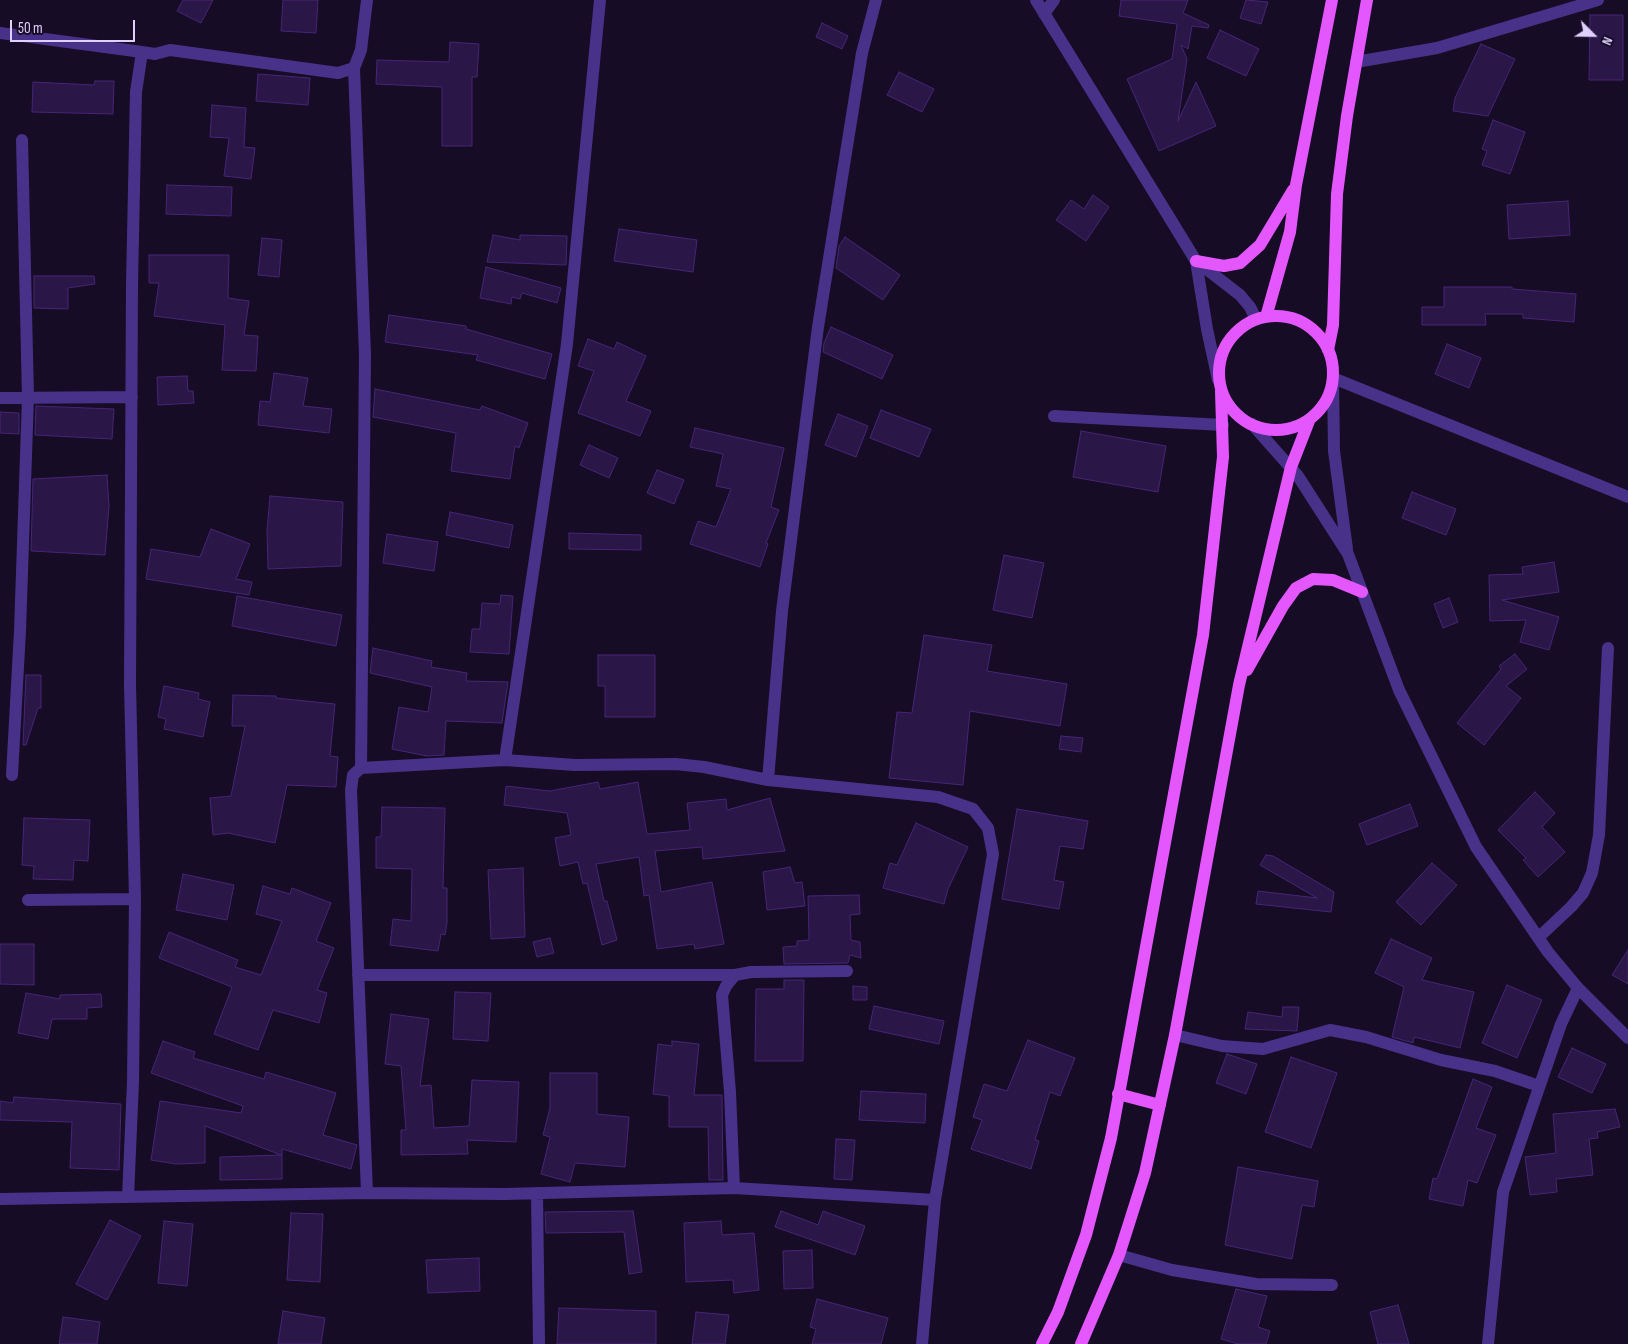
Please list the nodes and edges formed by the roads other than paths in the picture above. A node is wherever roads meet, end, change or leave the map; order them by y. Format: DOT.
graph roads {
  1 [pos="367,0"];
  2 [pos="600,0"];
  3 [pos="876,0"];
  4 [pos="1036,0"];
  5 [pos="1054,0"];
  6 [pos="1332,0"];
  7 [pos="1367,0"];
  8 [pos="1598,0"];
  9 [pos="1044,14"];
  10 [pos="0,33"];
  11 [pos="142,52"];
  12 [pos="1356,62"];
  13 [pos="354,68"];
  14 [pos="22,140"];
  15 [pos="1296,185"];
  16 [pos="1196,261"];
  17 [pos="1261,318"];
  18 [pos="1328,350"];
  19 [pos="1333,378"];
  20 [pos="1219,385"];
  21 [pos="132,397"];
  22 [pos="0,398"];
  23 [pos="28,398"];
  24 [pos="1054,416"];
  25 [pos="1309,421"];
  26 [pos="1252,424"];
  27 [pos="1223,425"];
  28 [pos="1291,467"];
  29 [pos="1628,497"];
  30 [pos="1348,554"];
  31 [pos="1362,592"];
  32 [pos="1608,648"];
  33 [pos="1239,686"];
  34 [pos="505,760"];
  35 [pos="360,768"];
  36 [pos="12,775"];
  37 [pos="768,780"];
  38 [pos="135,899"];
  39 [pos="28,900"];
  40 [pos="1538,938"];
  41 [pos="847,971"];
  42 [pos="358,975"];
  43 [pos="735,975"];
  44 [pos="1578,988"];
  45 [pos="1175,1035"];
  46 [pos="1628,1038"];
  47 [pos="1539,1086"];
  48 [pos="1118,1094"];
  49 [pos="1160,1105"];
  50 [pos="734,1188"];
  51 [pos="367,1193"];
  52 [pos="537,1193"];
  53 [pos="128,1197"];
  54 [pos="0,1199"];
  55 [pos="935,1200"];
  56 [pos="1120,1255"];
  57 [pos="1332,1285"];
  58 [pos="540,1344"];
  59 [pos="922,1344"];
  60 [pos="1042,1344"];
  61 [pos="1081,1344"];
  62 [pos="1488,1344"];
  1 -- 13 [label="street"];
  2 -- 34 [label="street"];
  3 -- 37 [label="street"];
  4 -- 9 [label="street"];
  5 -- 9 [label="street"];
  6 -- 15 [label="main road"];
  7 -- 12 [label="main road"];
  8 -- 12 [label="street"];
  9 -- 16 [label="street"];
  10 -- 11 [label="street"];
  11 -- 13 [label="street"];
  11 -- 21 [label="street"];
  12 -- 18 [label="main road"];
  13 -- 35 [label="street"];
  14 -- 23 [label="street"];
  15 -- 16 [label="main road"];
  15 -- 17 [label="main road"];
  16 -- 17 [label="street"];
  16 -- 20 [label="street"];
  17 -- 18 [label="main road"];
  17 -- 20 [label="main road"];
  18 -- 19 [label="main road"];
  19 -- 25 [label="main road"];
  19 -- 29 [label="street"];
  19 -- 30 [label="street"];
  20 -- 26 [label="main road"];
  20 -- 27 [label="main road"];
  21 -- 23 [label="street"];
  21 -- 38 [label="street"];
  22 -- 23 [label="street"];
  23 -- 36 [label="street"];
  24 -- 27 [label="street"];
  25 -- 26 [label="main road"];
  25 -- 28 [label="main road"];
  26 -- 28 [label="street"];
  27 -- 48 [label="main road"];
  28 -- 30 [label="street"];
  28 -- 33 [label="main road"];
  30 -- 31 [label="street"];
  31 -- 33 [label="main road"];
  31 -- 40 [label="street"];
  32 -- 40 [label="street"];
  33 -- 45 [label="main road"];
  34 -- 35 [label="street"];
  34 -- 37 [label="street"];
  35 -- 42 [label="street"];
  37 -- 55 [label="street"];
  38 -- 39 [label="street"];
  38 -- 53 [label="street"];
  40 -- 44 [label="street"];
  41 -- 43 [label="street"];
  42 -- 43 [label="street"];
  42 -- 51 [label="street"];
  43 -- 50 [label="street"];
  44 -- 46 [label="street"];
  44 -- 47 [label="street"];
  45 -- 47 [label="street"];
  45 -- 49 [label="main road"];
  47 -- 62 [label="street"];
  48 -- 49 [label="main road"];
  48 -- 60 [label="main road"];
  49 -- 56 [label="main road"];
  50 -- 52 [label="street"];
  50 -- 55 [label="street"];
  51 -- 52 [label="street"];
  51 -- 53 [label="street"];
  52 -- 58 [label="street"];
  53 -- 54 [label="street"];
  55 -- 59 [label="street"];
  56 -- 57 [label="street"];
  56 -- 61 [label="main road"];
}
